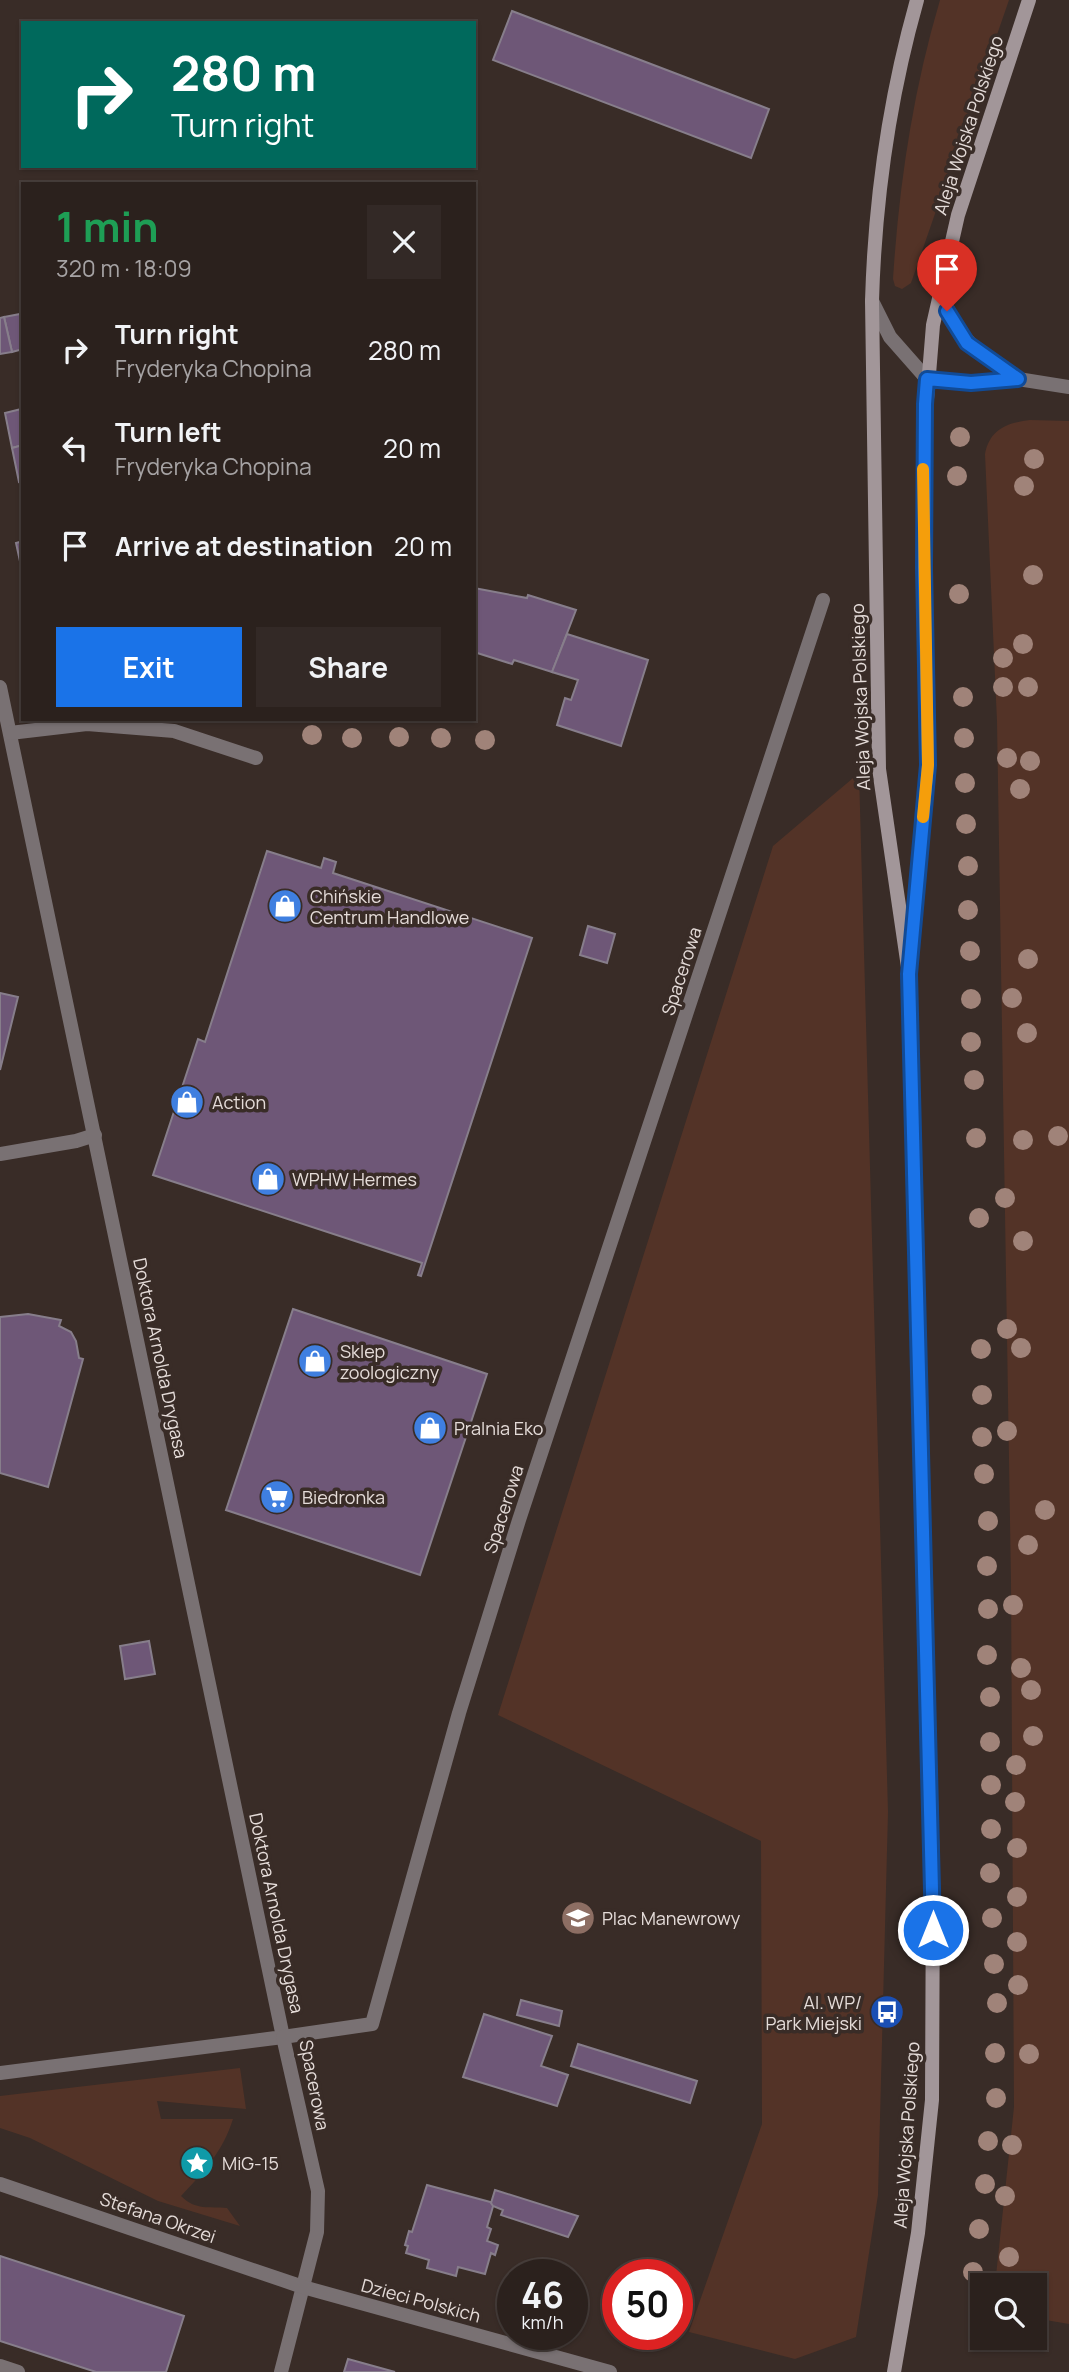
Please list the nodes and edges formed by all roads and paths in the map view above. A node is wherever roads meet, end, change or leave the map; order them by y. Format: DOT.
graph roads {
  1 [pos="917,0"];
  2 [pos="1029,0"];
  3 [pos="940,290"];
  4 [pos="872,301"];
  5 [pos="927,379"];
  6 [pos="1018,379"];
  7 [pos="1069,387"];
  8 [pos="823,600"];
  9 [pos="0,687"];
  10 [pos="10,733"];
  11 [pos="256,758"];
  12 [pos="909,974"];
  13 [pos="95,1135"];
  14 [pos="0,1154"];
  15 [pos="283,2037"];
  16 [pos="0,2073"];
  17 [pos="0,2184"];
  18 [pos="303,2287"];
  19 [pos="0,2366"];
  20 [pos="18,2372"];
  21 [pos="281,2372"];
  22 [pos="610,2372"];
  23 [pos="894,2372"];
  1 -- 4 [label="main road, Aleja Wojska Polskiego"];
  2 -- 3 [label="main road, Aleja Wojska Polskiego"];
  3 -- 5 [label="main road, Aleja Wojska Polskiego"];
  3 -- 6 [label="street"];
  4 -- 5 [label="street"];
  4 -- 12 [label="main road, Aleja Wojska Polskiego"];
  5 -- 6 [label="street"];
  5 -- 12 [label="main road, Aleja Wojska Polskiego"];
  6 -- 7 [label="street"];
  8 -- 15 [label="street, Spacerowa"];
  9 -- 10 [label="street, Doktora Arnolda Drygasa"];
  10 -- 11 [label="street"];
  10 -- 13 [label="street, Doktora Arnolda Drygasa"];
  12 -- 23 [label="main road, Aleja Wojska Polskiego"];
  13 -- 14 [label="street"];
  13 -- 15 [label="street, Doktora Arnolda Drygasa"];
  15 -- 16 [label="street"];
  15 -- 18 [label="street, Spacerowa"];
  17 -- 18 [label="street, Stefana Okrzei"];
  18 -- 21 [label="street, Spacerowa"];
  18 -- 22 [label="street, Dzieci Polskich"];
  19 -- 20 [label="street"];
}
